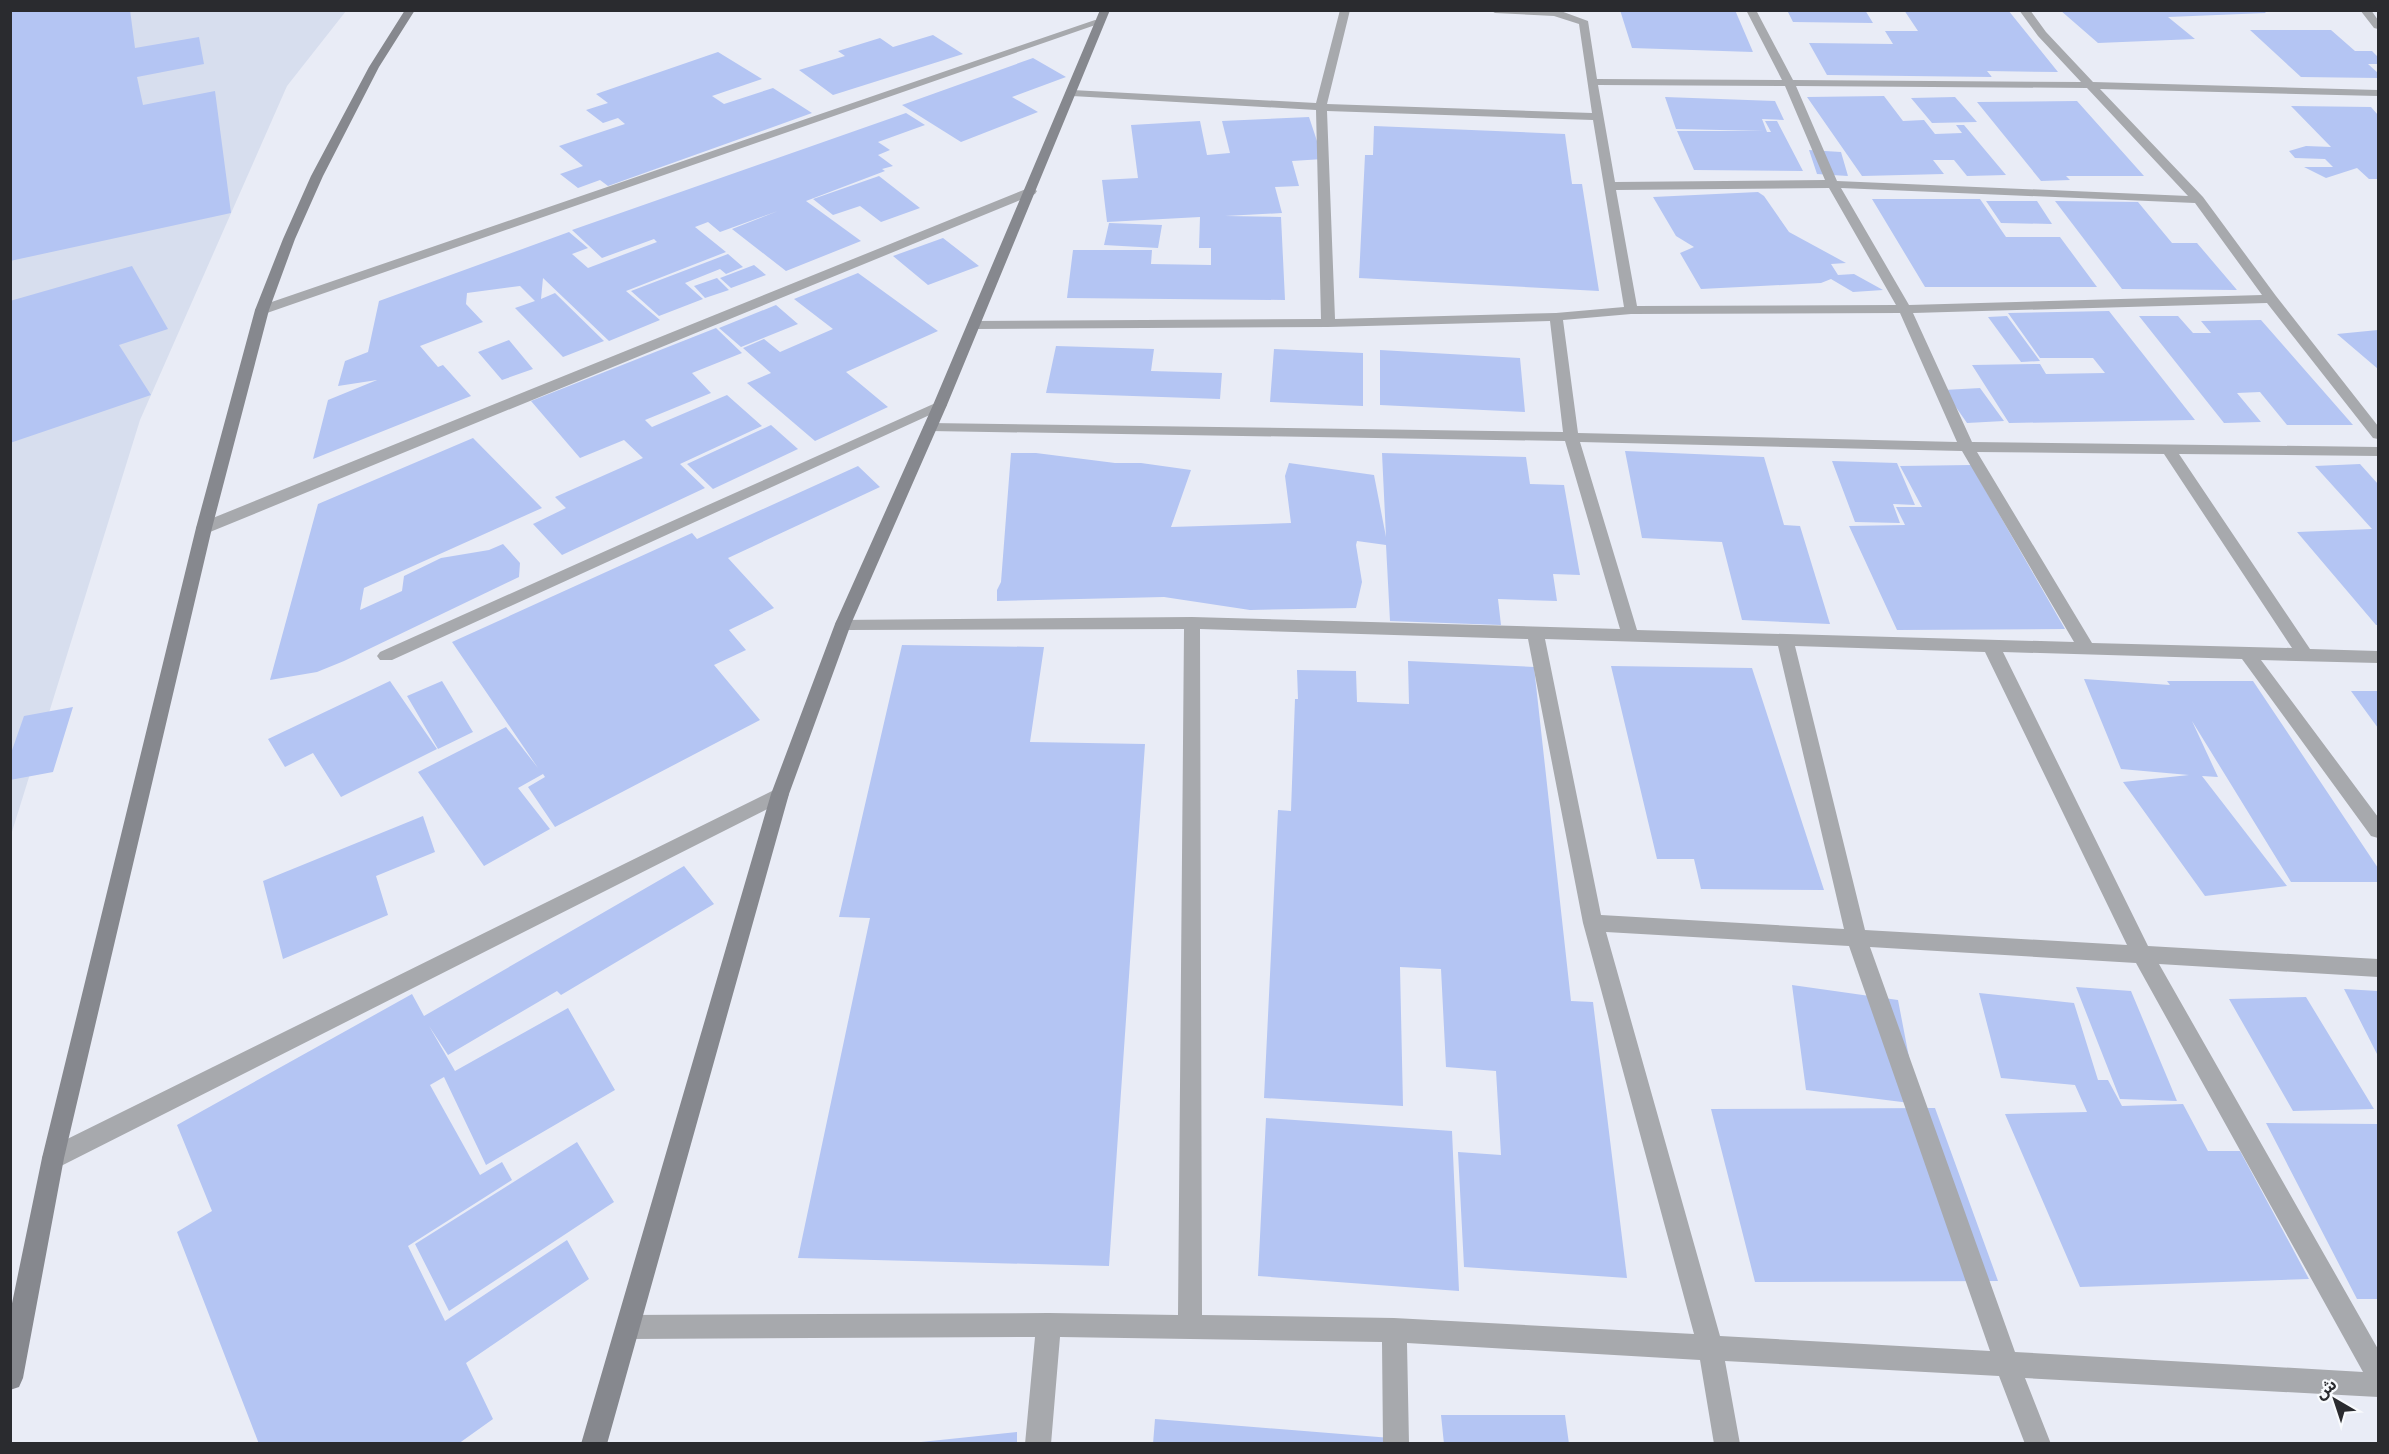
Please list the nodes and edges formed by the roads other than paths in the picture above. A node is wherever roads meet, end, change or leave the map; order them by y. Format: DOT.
graph roads {
  1 [pos="410,10"];
  2 [pos="1345,10"];
  3 [pos="1496,10"];
  4 [pos="1751,10"];
  5 [pos="2024,10"];
  6 [pos="2365,10"];
  7 [pos="1102,16"];
  8 [pos="2379,26"];
  9 [pos="1592,82"];
  10 [pos="1789,82"];
  11 [pos="2090,85"];
  12 [pos="1072,93"];
  13 [pos="2379,93"];
  14 [pos="1321,107"];
  15 [pos="1598,117"];
  16 [pos="1833,184"];
  17 [pos="1610,186"];
  18 [pos="1031,191"];
  19 [pos="2199,200"];
  20 [pos="2271,299"];
  21 [pos="1905,309"];
  22 [pos="262,310"];
  23 [pos="1632,310"];
  24 [pos="1556,317"];
  25 [pos="1328,323"];
  26 [pos="974,325"];
  27 [pos="940,405"];
  28 [pos="930,427"];
  29 [pos="2379,435"];
  30 [pos="1571,437"];
  31 [pos="1967,447"];
  32 [pos="2169,450"];
  33 [pos="2379,451"];
  34 [pos="204,528"];
  35 [pos="1192,623"];
  36 [pos="843,624"];
  37 [pos="1535,633"];
  38 [pos="1630,636"];
  39 [pos="1785,640"];
  40 [pos="1991,646"];
  41 [pos="2087,649"];
  42 [pos="2247,654"];
  43 [pos="2304,655"];
  44 [pos="386,656"];
  45 [pos="2379,657"];
  46 [pos="780,794"];
  47 [pos="2379,831"];
  48 [pos="1593,923"];
  49 [pos="1857,939"];
  50 [pos="2142,954"];
  51 [pos="2379,968"];
  52 [pos="53,1158"];
  53 [pos="1049,1325"];
  54 [pos="628,1327"];
  55 [pos="1190,1327"];
  56 [pos="1394,1330"];
  57 [pos="1710,1347"];
  58 [pos="2007,1364"];
  59 [pos="2379,1373"];
  60 [pos="10,1378"];
  61 [pos="2379,1385"];
  62 [pos="594,1443"];
  63 [pos="1038,1443"];
  64 [pos="1396,1443"];
  65 [pos="1727,1443"];
  66 [pos="2038,1443"];
  1 -- 22 [label="main road"];
  2 -- 14 [label="street"];
  3 -- 9 [label="street"];
  4 -- 10 [label="street"];
  5 -- 11 [label="street"];
  6 -- 8 [label="street"];
  7 -- 12 [label="main road"];
  7 -- 22 [label="street"];
  9 -- 10 [label="street"];
  9 -- 15 [label="street"];
  10 -- 11 [label="street"];
  10 -- 16 [label="street"];
  11 -- 13 [label="street"];
  11 -- 19 [label="street"];
  12 -- 14 [label="street"];
  12 -- 18 [label="main road"];
  14 -- 15 [label="street"];
  14 -- 25 [label="street"];
  15 -- 17 [label="street"];
  16 -- 17 [label="street"];
  16 -- 19 [label="street"];
  16 -- 21 [label="street"];
  17 -- 23 [label="street"];
  18 -- 26 [label="main road"];
  18 -- 34 [label="street"];
  19 -- 20 [label="street"];
  20 -- 21 [label="street"];
  20 -- 29 [label="street"];
  21 -- 23 [label="street"];
  21 -- 31 [label="street"];
  22 -- 34 [label="main road"];
  23 -- 24 [label="street"];
  24 -- 25 [label="street"];
  24 -- 30 [label="street"];
  25 -- 26 [label="street"];
  26 -- 27 [label="main road"];
  27 -- 28 [label="main road"];
  27 -- 44 [label="street"];
  28 -- 30 [label="street"];
  28 -- 36 [label="main road"];
  30 -- 31 [label="street"];
  30 -- 38 [label="street"];
  31 -- 32 [label="street"];
  31 -- 41 [label="street"];
  32 -- 33 [label="street"];
  32 -- 43 [label="street"];
  34 -- 52 [label="main road"];
  35 -- 36 [label="street"];
  35 -- 37 [label="street"];
  35 -- 55 [label="street"];
  36 -- 46 [label="main road"];
  37 -- 38 [label="street"];
  37 -- 48 [label="street"];
  38 -- 39 [label="street"];
  39 -- 40 [label="street"];
  39 -- 49 [label="street"];
  40 -- 41 [label="street"];
  40 -- 50 [label="street"];
  41 -- 42 [label="street"];
  42 -- 43 [label="street"];
  42 -- 47 [label="street"];
  43 -- 45 [label="street"];
  46 -- 52 [label="street"];
  46 -- 54 [label="main road"];
  48 -- 49 [label="street"];
  48 -- 57 [label="street"];
  49 -- 50 [label="street"];
  49 -- 58 [label="street"];
  50 -- 51 [label="street"];
  50 -- 59 [label="street"];
  52 -- 60 [label="main road"];
  53 -- 54 [label="street"];
  53 -- 55 [label="street"];
  53 -- 63 [label="street"];
  54 -- 62 [label="main road"];
  55 -- 56 [label="street"];
  56 -- 57 [label="street"];
  56 -- 64 [label="street"];
  57 -- 58 [label="street"];
  57 -- 65 [label="street"];
  58 -- 61 [label="street"];
  58 -- 66 [label="street"];
}
